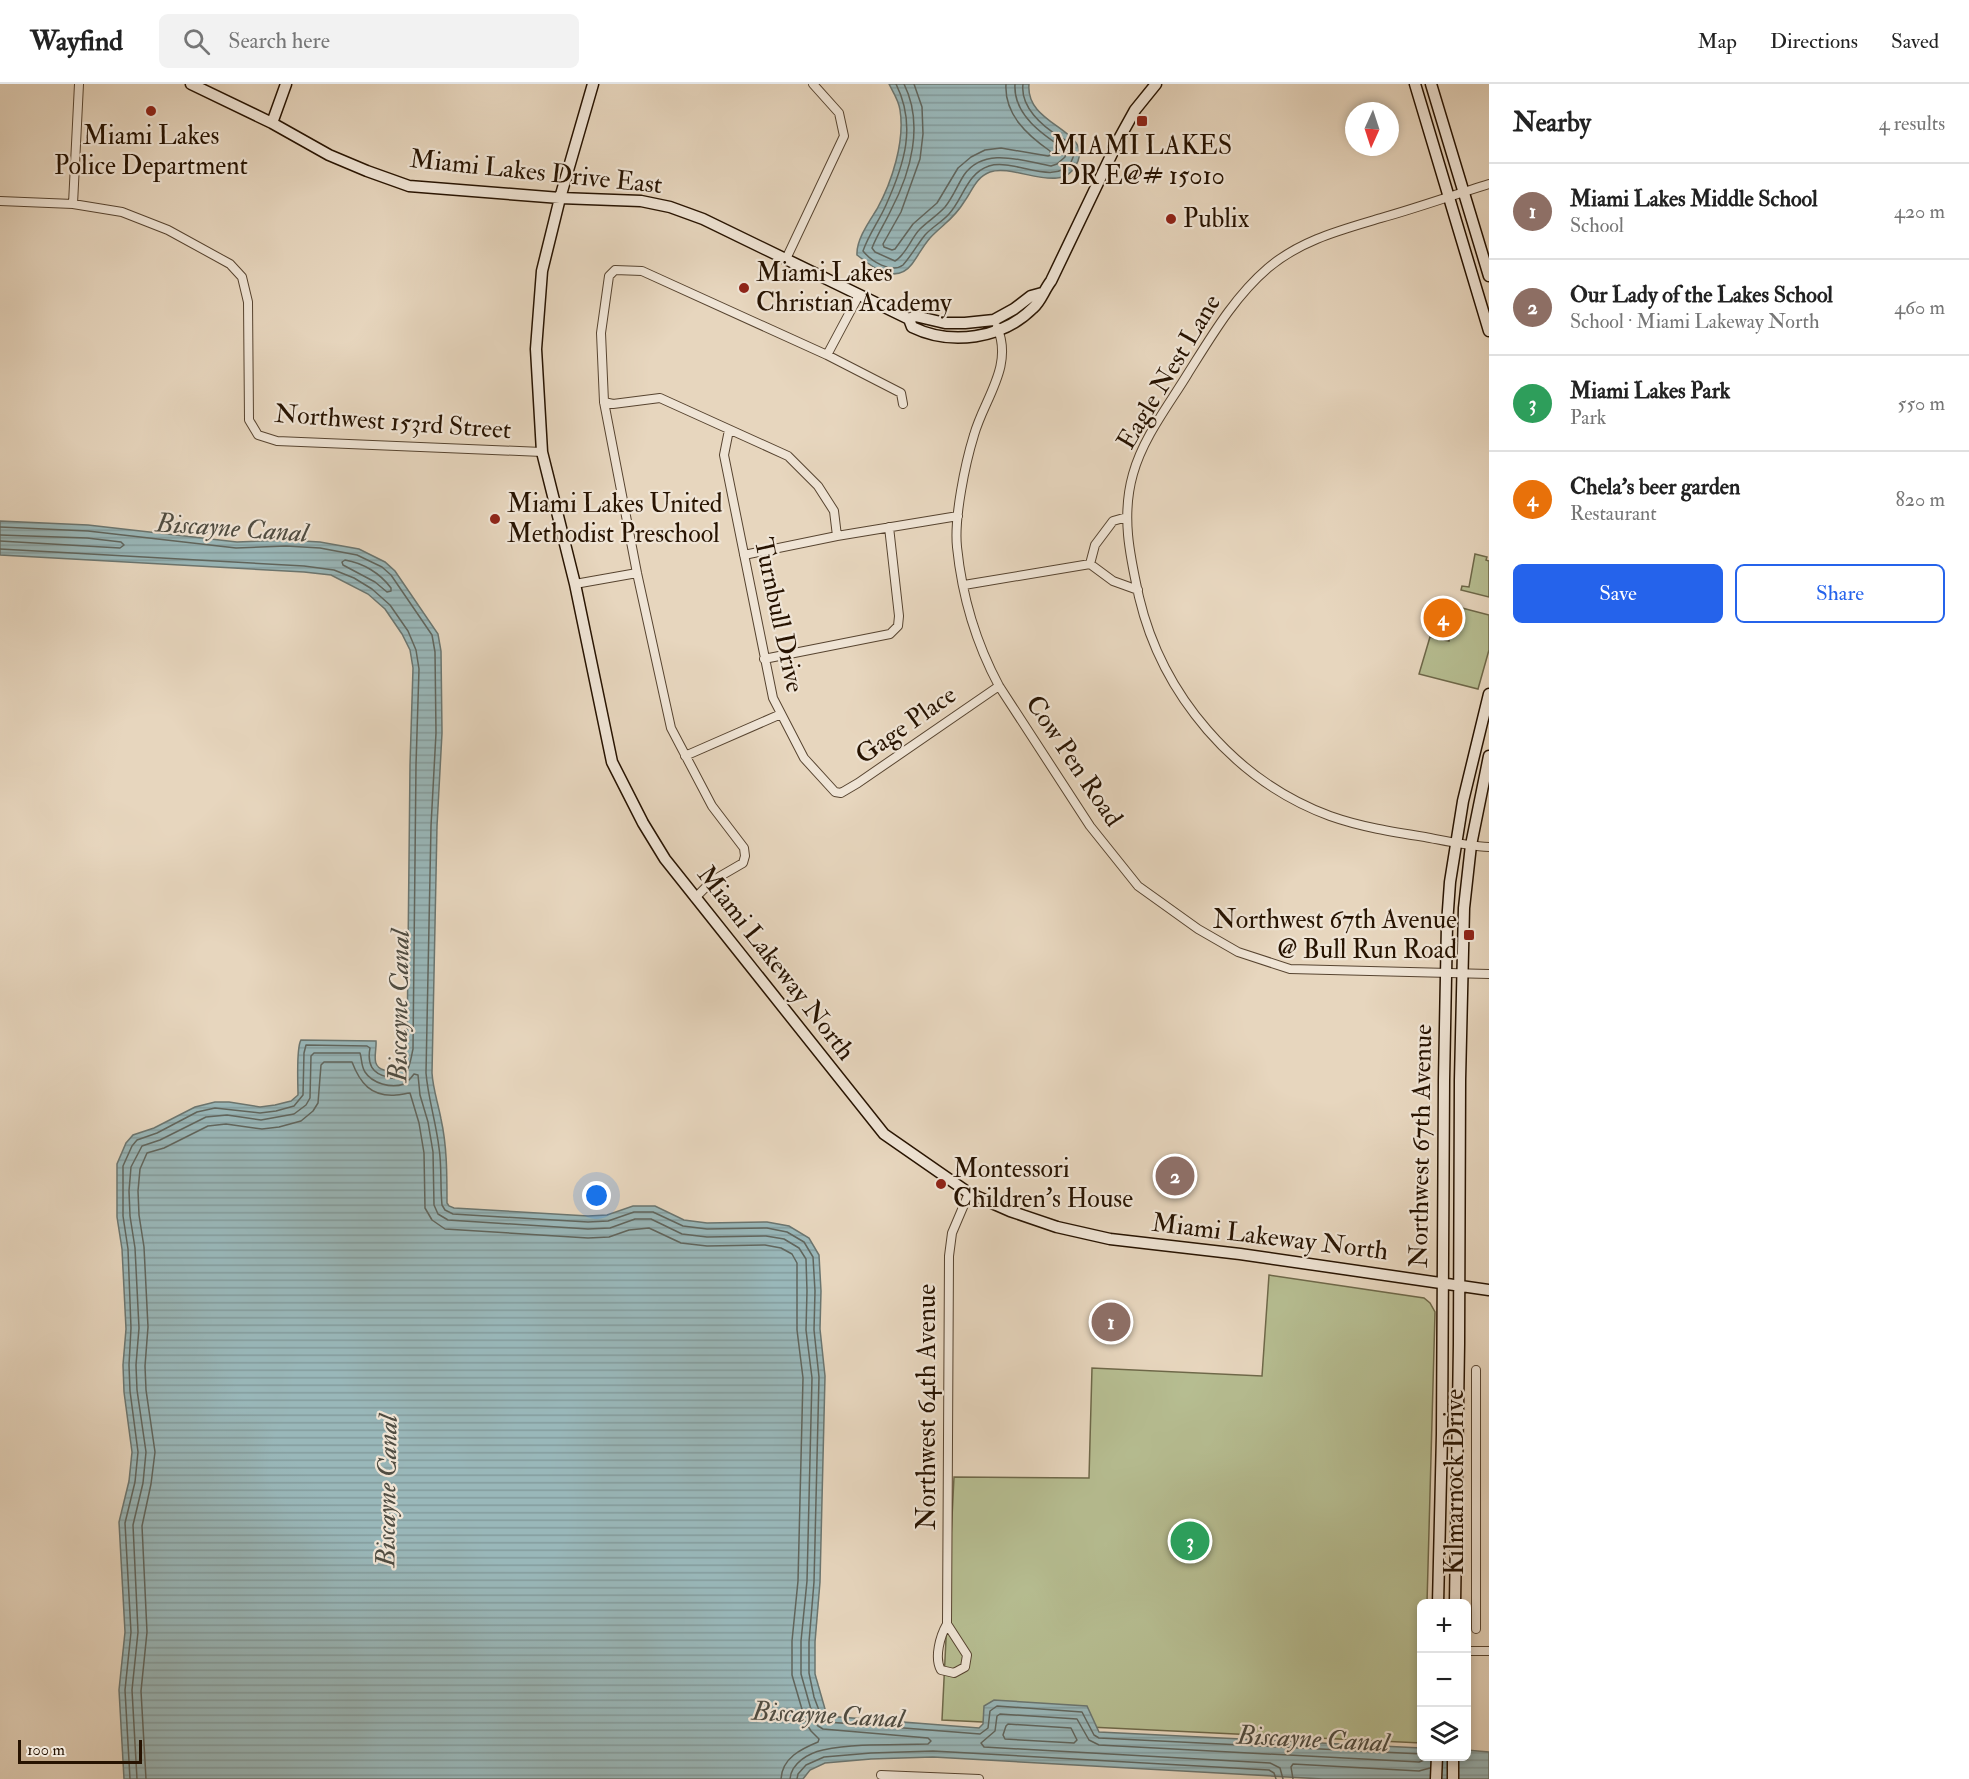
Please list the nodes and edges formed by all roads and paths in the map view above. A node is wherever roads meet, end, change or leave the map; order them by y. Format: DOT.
graph roads {
  1 [pos="79,84"];
  2 [pos="191,84"];
  3 [pos="286,84"];
  4 [pos="593,84"];
  5 [pos="813,84"];
  6 [pos="1156,84"];
  7 [pos="1415,84"];
  8 [pos="1431,84"];
  9 [pos="272,123"];
  10 [pos="1489,184"];
  11 [pos="1464,192"];
  12 [pos="1448,196"];
  13 [pos="560,198"];
  14 [pos="0,201"];
  15 [pos="73,204"];
  16 [pos="786,259"];
  17 [pos="1489,276"];
  18 [pos="859,295"];
  19 [pos="996,325"];
  20 [pos="1489,331"];
  21 [pos="827,355"];
  22 [pos="603,402"];
  23 [pos="903,404"];
  24 [pos="729,430"];
  25 [pos="542,452"];
  26 [pos="958,516"];
  27 [pos="1127,517"];
  28 [pos="889,527"];
  29 [pos="837,536"];
  30 [pos="744,555"];
  31 [pos="1090,564"];
  32 [pos="637,573"];
  33 [pos="575,584"];
  34 [pos="964,585"];
  35 [pos="1138,590"];
  36 [pos="764,659"];
  37 [pos="999,686"];
  38 [pos="1489,694"];
  39 [pos="781,714"];
  40 [pos="685,756"];
  41 [pos="1489,756"];
  42 [pos="835,792"];
  43 [pos="1456,843"];
  44 [pos="1471,845"];
  45 [pos="1489,847"];
  46 [pos="694,898"];
  47 [pos="1446,974"];
  48 [pos="1462,974"];
  49 [pos="1489,974"];
  50 [pos="969,1193"];
  51 [pos="1443,1283"];
  52 [pos="1459,1286"];
  53 [pos="1489,1290"];
  54 [pos="1476,1370"];
  55 [pos="1441,1468"];
  56 [pos="1458,1468"];
  57 [pos="1438,1599"];
  58 [pos="1455,1599"];
  59 [pos="947,1624"];
  60 [pos="1476,1629"];
  61 [pos="1471,1651"];
  62 [pos="1489,1652"];
  63 [pos="1437,1761"];
  64 [pos="1453,1761"];
  65 [pos="881,1775"];
  66 [pos="971,1779"];
  67 [pos="979,1779"];
  68 [pos="1436,1779"];
  69 [pos="1453,1779"];
  1 -- 15 [label="street"];
  2 -- 9 [label="main road, Miami Lakes Drive East"];
  3 -- 9 [label="main road"];
  4 -- 13 [label="main road, Miami Lakeway North"];
  5 -- 16 [label="street"];
  6 -- 19 [label="main road, Miami Lakes Drive East"];
  7 -- 12 [label="main road"];
  8 -- 11 [label="main road"];
  9 -- 13 [label="main road, Miami Lakes Drive East"];
  10 -- 11 [label="street, Eagle Nest Lane"];
  11 -- 12 [label="street, Eagle Nest Lane"];
  11 -- 17 [label="main road"];
  12 -- 20 [label="main road"];
  12 -- 27 [label="street, Eagle Nest Lane"];
  13 -- 16 [label="main road, Miami Lakes Drive East"];
  13 -- 25 [label="main road, Miami Lakeway North"];
  14 -- 15 [label="street"];
  15 -- 25 [label="street, Northwest 153rd Street"];
  16 -- 18 [label="main road, Miami Lakes Drive East"];
  18 -- 19 [label="main road, Miami Lakes Drive East"];
  18 -- 21 [label="street"];
  19 -- 26 [label="street, Cow Pen Road"];
  21 -- 22 [label="street"];
  21 -- 23 [label="street"];
  22 -- 24 [label="street"];
  22 -- 32 [label="street"];
  24 -- 29 [label="street"];
  24 -- 30 [label="street, Turnbull Drive"];
  25 -- 33 [label="main road, Miami Lakeway North"];
  26 -- 28 [label="street"];
  26 -- 34 [label="street, Cow Pen Road"];
  27 -- 31 [label="street"];
  27 -- 35 [label="street, Eagle Nest Lane"];
  28 -- 29 [label="street"];
  28 -- 36 [label="street"];
  29 -- 30 [label="street"];
  30 -- 36 [label="street, Turnbull Drive"];
  31 -- 34 [label="street"];
  31 -- 35 [label="street"];
  32 -- 33 [label="street"];
  32 -- 40 [label="street"];
  33 -- 46 [label="main road, Miami Lakeway North"];
  34 -- 37 [label="street, Cow Pen Road"];
  35 -- 43 [label="street, Eagle Nest Lane"];
  36 -- 39 [label="street, Turnbull Drive"];
  37 -- 42 [label="street, Gage Place"];
  37 -- 47 [label="street, Cow Pen Road"];
  38 -- 43 [label="main road, Northwest 67th Avenue"];
  39 -- 40 [label="street"];
  39 -- 42 [label="street, Turnbull Drive"];
  40 -- 46 [label="street"];
  41 -- 44 [label="main road, Northwest 67th Avenue"];
  43 -- 44 [label="street, Eagle Nest Lane"];
  43 -- 47 [label="main road, Northwest 67th Avenue"];
  44 -- 45 [label="street, Eagle Nest Lane"];
  44 -- 48 [label="main road, Northwest 67th Avenue"];
  46 -- 50 [label="main road, Miami Lakeway North"];
  47 -- 48 [label="street, Cow Pen Road"];
  47 -- 51 [label="main road, Northwest 67th Avenue"];
  48 -- 49 [label="street, Cow Pen Road"];
  48 -- 52 [label="main road, Northwest 67th Avenue"];
  50 -- 51 [label="main road, Miami Lakeway North"];
  50 -- 59 [label="street, Northwest 64th Avenue"];
  51 -- 52 [label="main road, Miami Lakeway North"];
  51 -- 55 [label="main road, Northwest 67th Avenue"];
  52 -- 53 [label="main road, Miami Lakeway North"];
  52 -- 56 [label="main road, Northwest 67th Avenue"];
  54 -- 60 [label="street, Kilmarnock Drive"];
  55 -- 56 [label="main road"];
  55 -- 57 [label="main road, Northwest 67th Avenue"];
  56 -- 58 [label="main road, Northwest 67th Avenue"];
  59 -- 59 [label="street, Northwest 64th Avenue"];
  61 -- 62 [label="street"];
  63 -- 68 [label="main road"];
  64 -- 69 [label="main road"];
  65 -- 66 [label="street"];
  66 -- 67 [label="street"];
}
